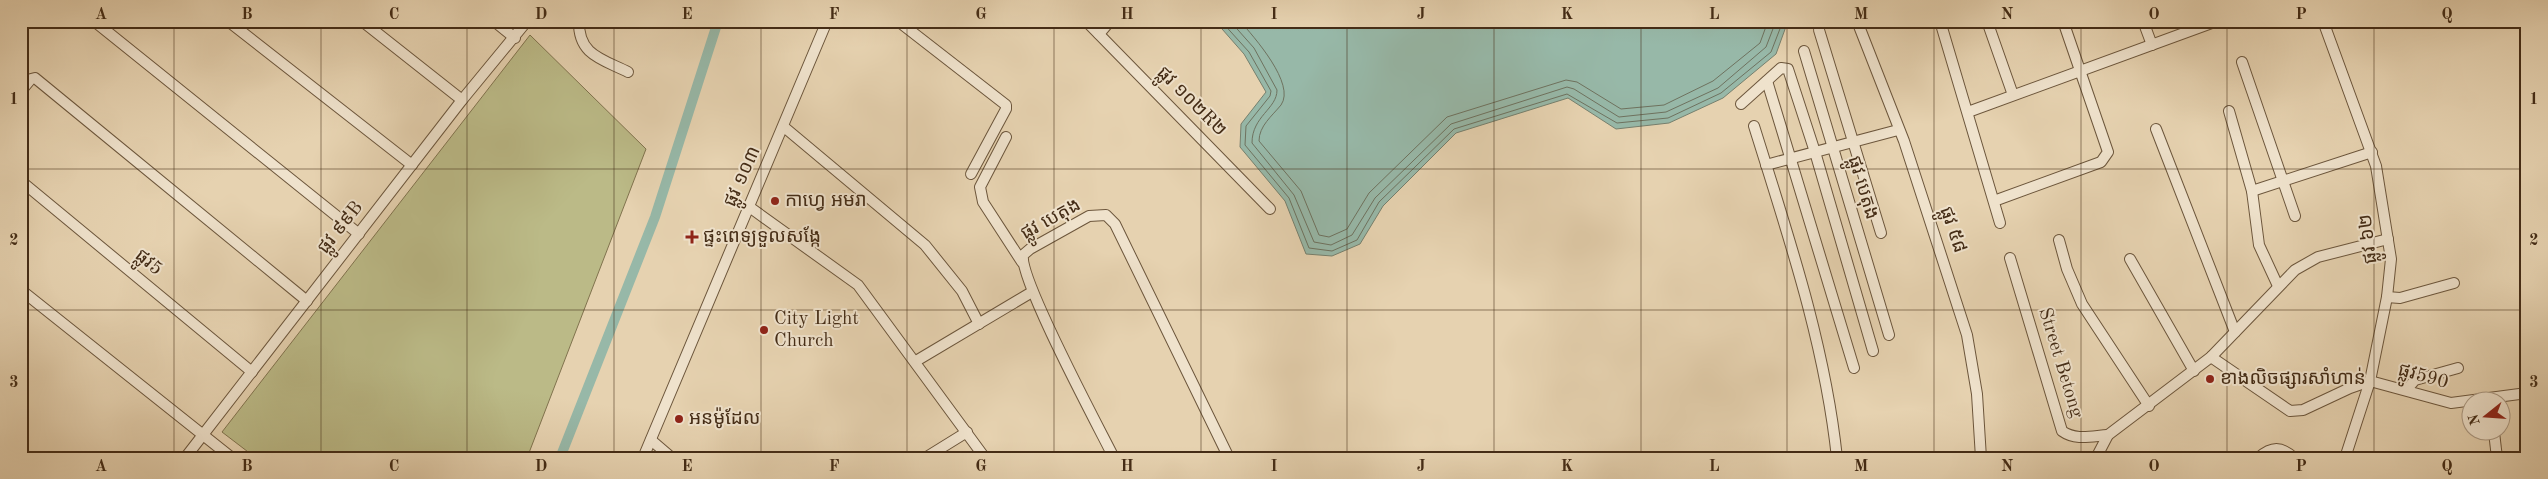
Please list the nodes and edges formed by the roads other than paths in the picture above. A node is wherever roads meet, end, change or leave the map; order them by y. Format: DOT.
graph roads {
  1 [pos="94,21"];
  2 [pos="228,21"];
  3 [pos="362,21"];
  4 [pos="494,21"];
  5 [pos="527,21"];
  6 [pos="579,21"];
  7 [pos="827,21"];
  8 [pos="898,21"];
  9 [pos="1086,21"];
  10 [pos="1110,21"];
  11 [pos="1857,21"];
  12 [pos="1940,21"];
  13 [pos="1986,21"];
  14 [pos="2063,21"];
  15 [pos="2143,21"];
  16 [pos="2217,21"];
  17 [pos="2323,21"];
  18 [pos="1820,30"];
  19 [pos="1099,34"];
  20 [pos="515,38"];
  21 [pos="2152,46"];
  22 [pos="1804,51"];
  23 [pos="2242,62"];
  24 [pos="2081,71"];
  25 [pos="628,72"];
  26 [pos="1767,81"];
  27 [pos="21,92"];
  28 [pos="2013,95"];
  29 [pos="462,100"];
  30 [pos="1741,104"];
  31 [pos="2229,111"];
  32 [pos="1968,112"];
  33 [pos="1754,126"];
  34 [pos="784,127"];
  35 [pos="2156,128"];
  36 [pos="1898,130"];
  37 [pos="1006,137"];
  38 [pos="1852,142"];
  39 [pos="1832,148"];
  40 [pos="1815,152"];
  41 [pos="2372,152"];
  42 [pos="1791,159"];
  43 [pos="1766,165"];
  44 [pos="412,166"];
  45 [pos="971,174"];
  46 [pos="21,180"];
  47 [pos="2283,180"];
  48 [pos="2252,191"];
  49 [pos="1994,201"];
  50 [pos="748,206"];
  51 [pos="1270,209"];
  52 [pos="2295,216"];
  53 [pos="2000,223"];
  54 [pos="1881,233"];
  55 [pos="359,234"];
  56 [pos="2388,239"];
  57 [pos="2059,240"];
  58 [pos="2010,258"];
  59 [pos="2130,259"];
  60 [pos="1022,262"];
  61 [pos="2454,283"];
  62 [pos="2278,286"];
  63 [pos="21,290"];
  64 [pos="1032,292"];
  65 [pos="2387,297"];
  66 [pos="307,301"];
  67 [pos="1879,302"];
  68 [pos="1861,307"];
  69 [pos="979,324"];
  70 [pos="2235,332"];
  71 [pos="1889,334"];
  72 [pos="1873,351"];
  73 [pos="2211,357"];
  74 [pos="916,361"];
  75 [pos="1854,368"];
  76 [pos="2458,368"];
  77 [pos="2194,371"];
  78 [pos="252,372"];
  79 [pos="2370,381"];
  80 [pos="2407,389"];
  81 [pos="2527,393"];
  82 [pos="2510,396"];
  83 [pos="2460,402"];
  84 [pos="2149,406"];
  85 [pos="967,432"];
  86 [pos="2108,435"];
  87 [pos="202,436"];
  88 [pos="651,440"];
  89 [pos="2495,442"];
  90 [pos="185,458"];
  91 [pos="232,458"];
  92 [pos="643,458"];
  93 [pos="672,458"];
  94 [pos="925,458"];
  95 [pos="985,458"];
  96 [pos="1114,458"];
  97 [pos="1229,458"];
  98 [pos="1837,458"];
  99 [pos="1981,458"];
  100 [pos="2096,458"];
  101 [pos="2258,458"];
  102 [pos="2294,458"];
  103 [pos="2345,458"];
  104 [pos="2497,458"];
  1 -- 55 [label="street"];
  2 -- 44 [label="street"];
  3 -- 29 [label="street"];
  4 -- 20 [label="street"];
  5 -- 20 [label="street, ផ្លូវ ៩៩B"];
  6 -- 25 [label="street"];
  7 -- 34 [label="street, ផ្លូវ ១០៣"];
  8 -- 45 [label="street"];
  9 -- 19 [label="street, ផ្លូវ ១០២R២"];
  10 -- 19 [label="street"];
  11 -- 36 [label="street, ផ្លូវ ៥៨"];
  12 -- 32 [label="street"];
  13 -- 28 [label="street"];
  14 -- 24 [label="street"];
  15 -- 21 [label="street"];
  16 -- 21 [label="street"];
  17 -- 41 [label="street, ផ្លូវ ៦២"];
  18 -- 38 [label="street"];
  19 -- 51 [label="street, ផ្លូវ ១០២R២"];
  20 -- 29 [label="street, ផ្លូវ ៩៩B"];
  21 -- 24 [label="street"];
  22 -- 39 [label="street, ផ្លូវ បេតុង"];
  23 -- 47 [label="street"];
  24 -- 28 [label="street"];
  24 -- 49 [label="street"];
  26 -- 30 [label="street"];
  26 -- 40 [label="street"];
  26 -- 42 [label="street"];
  27 -- 66 [label="street"];
  28 -- 32 [label="street"];
  29 -- 44 [label="street, ផ្លូវ ៩៩B"];
  31 -- 48 [label="street"];
  32 -- 49 [label="street"];
  33 -- 43 [label="street"];
  34 -- 50 [label="street, ផ្លូវ ១០៣"];
  34 -- 69 [label="street"];
  35 -- 70 [label="street"];
  36 -- 38 [label="street"];
  36 -- 99 [label="street, ផ្លូវ ៥៨"];
  37 -- 60 [label="street"];
  38 -- 39 [label="street"];
  38 -- 54 [label="street"];
  39 -- 40 [label="street"];
  39 -- 67 [label="street, ផ្លូវ បេតុង"];
  40 -- 42 [label="street"];
  40 -- 68 [label="street"];
  41 -- 47 [label="street"];
  41 -- 56 [label="street, ផ្លូវ ៦២"];
  42 -- 43 [label="street"];
  42 -- 75 [label="street"];
  43 -- 98 [label="street"];
  44 -- 55 [label="street, ផ្លូវ ៩៩B"];
  46 -- 78 [label="street, ផ្លូវ5"];
  47 -- 48 [label="street"];
  47 -- 52 [label="street"];
  48 -- 62 [label="street"];
  49 -- 53 [label="street"];
  50 -- 74 [label="street"];
  50 -- 88 [label="street, ផ្លូវ ១០៣"];
  55 -- 66 [label="street, ផ្លូវ ៩៩B"];
  56 -- 62 [label="street"];
  56 -- 65 [label="street, ផ្លូវ ៦២"];
  57 -- 84 [label="street"];
  58 -- 86 [label="street, Street Betong"];
  59 -- 77 [label="street"];
  60 -- 64 [label="street, ផ្លូវ បេតុង"];
  60 -- 97 [label="street, ផ្លូវ បេតុង"];
  61 -- 65 [label="street"];
  62 -- 70 [label="street"];
  63 -- 87 [label="street"];
  64 -- 69 [label="street"];
  64 -- 96 [label="street, ផ្លូវ បេតុង"];
  65 -- 79 [label="street, ផ្លូវ ៦២"];
  66 -- 78 [label="street, ផ្លូវ ៩៩B"];
  67 -- 68 [label="street"];
  67 -- 71 [label="street, ផ្លូវ បេតុង"];
  68 -- 72 [label="street"];
  69 -- 74 [label="street"];
  70 -- 73 [label="street"];
  73 -- 77 [label="street"];
  73 -- 79 [label="street"];
  74 -- 85 [label="street"];
  76 -- 80 [label="street"];
  77 -- 84 [label="street"];
  78 -- 87 [label="street, ផ្លូវ ៩៩B"];
  79 -- 80 [label="street, ផ្លូវ590"];
  79 -- 103 [label="street, ផ្លូវ ៦២"];
  80 -- 83 [label="street, ផ្លូវ590"];
  81 -- 82 [label="street, ផ្លូវ590"];
  84 -- 86 [label="street"];
  85 -- 94 [label="street"];
  85 -- 95 [label="street"];
  86 -- 100 [label="street"];
  87 -- 90 [label="street, ផ្លូវ ៩៩B"];
  87 -- 91 [label="street"];
  88 -- 92 [label="street, ផ្លូវ ១០៣"];
  88 -- 93 [label="street"];
  89 -- 104 [label="street"];
  101 -- 102 [label="street"];
}
